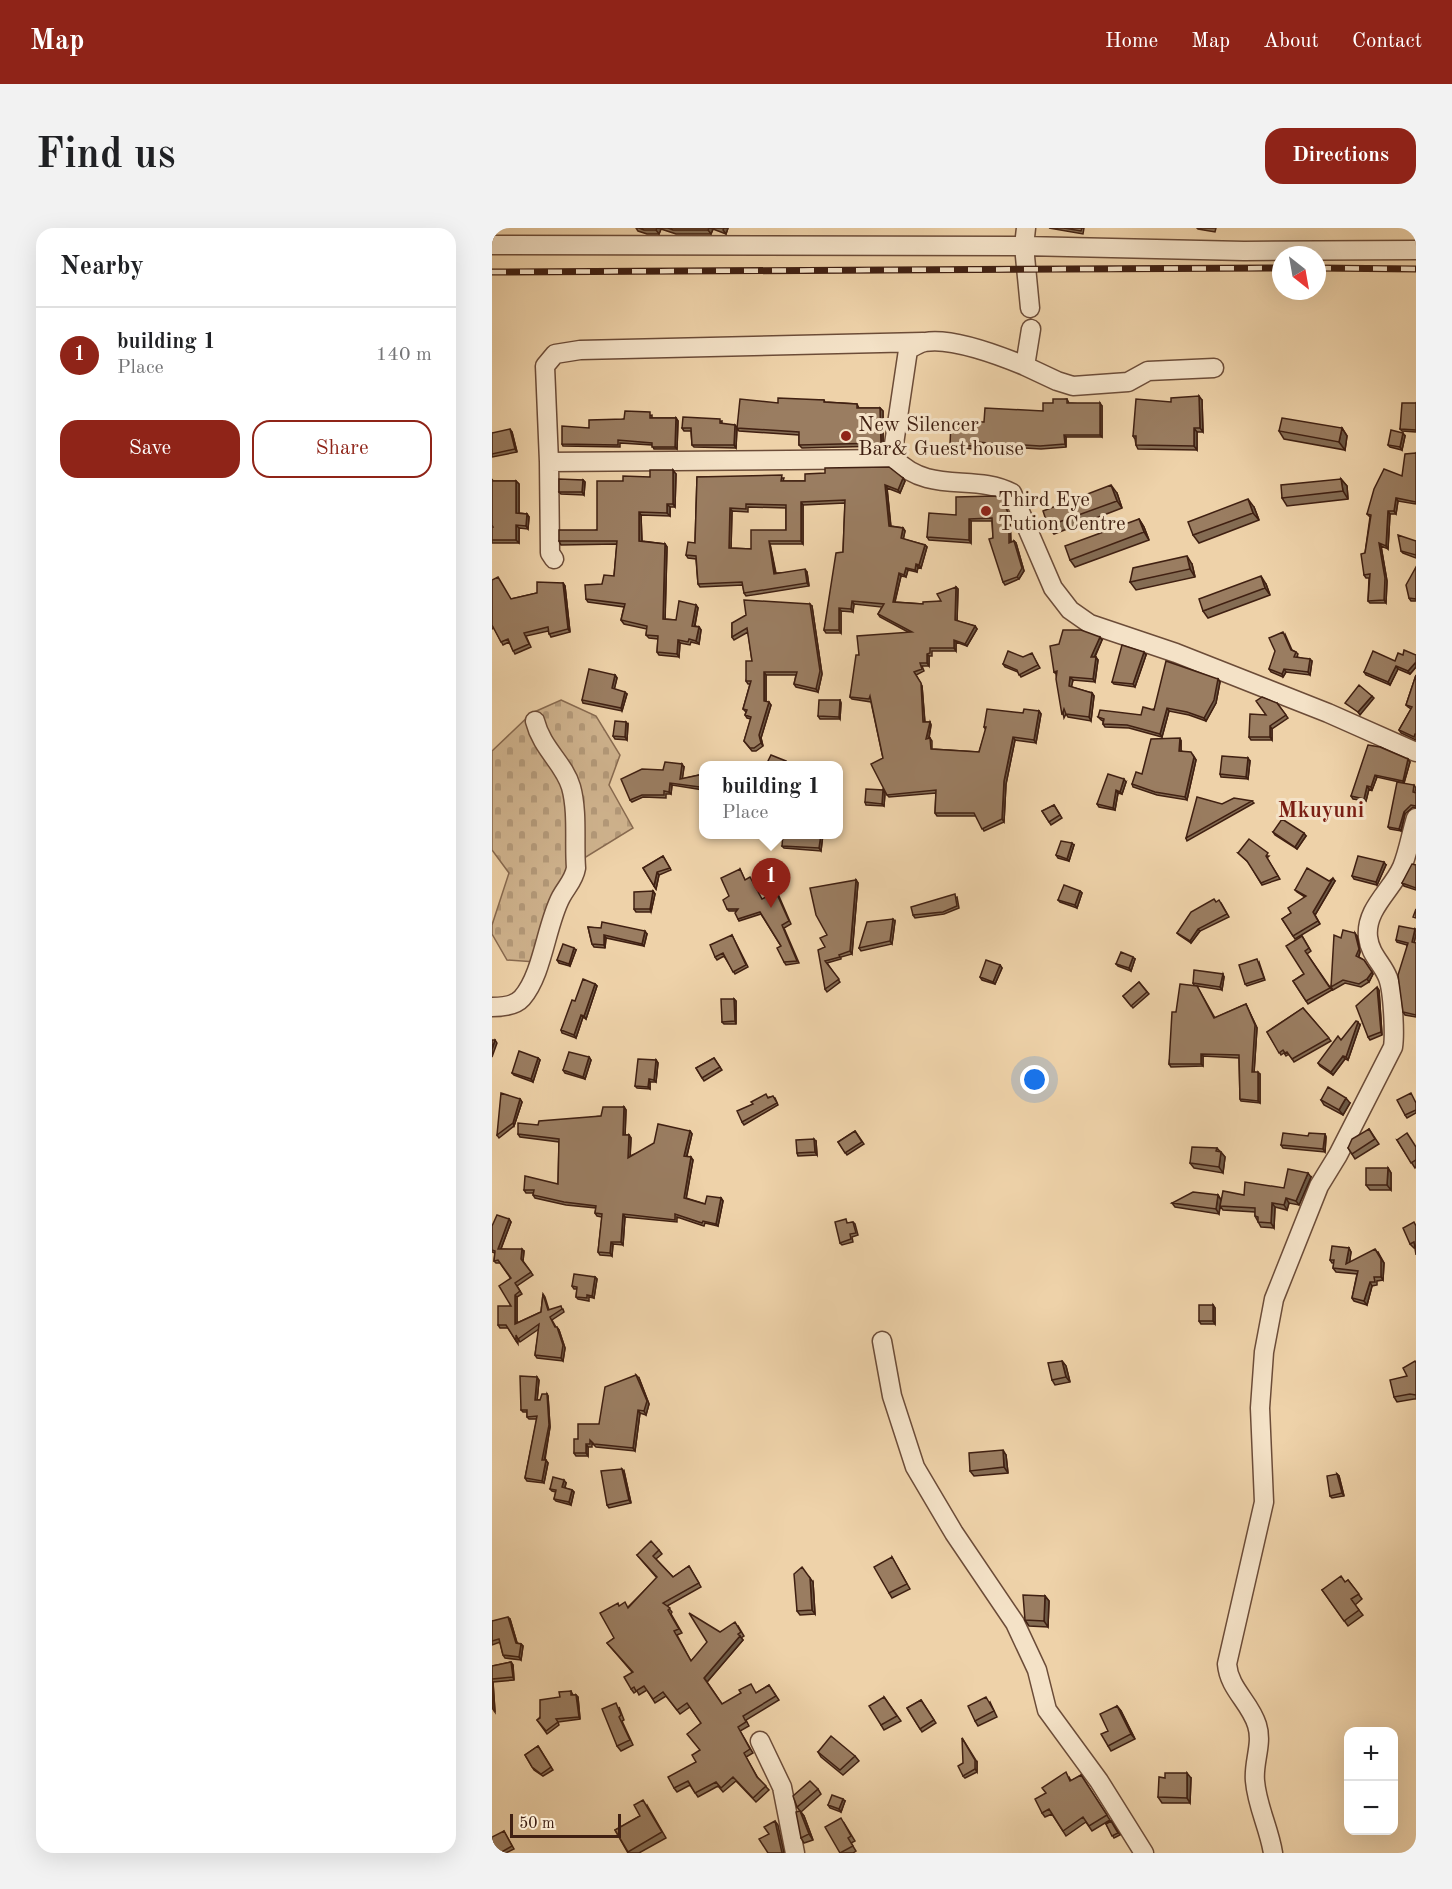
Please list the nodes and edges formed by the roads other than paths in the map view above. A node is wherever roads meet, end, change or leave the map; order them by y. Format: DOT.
graph roads {
  1 [pos="842,237"];
  2 [pos="1025,237"];
  3 [pos="492,245"];
  4 [pos="1416,250"];
  5 [pos="1030,308"];
  6 [pos="1031,329"];
  7 [pos="925,342"];
  8 [pos="1025,366"];
  9 [pos="1214,368"];
  10 [pos="896,459"];
  11 [pos="549,462"];
  12 [pos="554,559"];
  13 [pos="535,721"];
  14 [pos="1416,752"];
  15 [pos="1416,818"];
  16 [pos="492,1007"];
  17 [pos="882,1341"];
  18 [pos="760,1741"];
  19 [pos="795,1853"];
  20 [pos="1144,1853"];
  21 [pos="1273,1853"];
  1 -- 2 [label="street"];
  1 -- 3 [label="street"];
  2 -- 4 [label="street"];
  2 -- 5 [label="street"];
  6 -- 8 [label="street"];
  7 -- 8 [label="street"];
  7 -- 10 [label="street"];
  7 -- 11 [label="street"];
  8 -- 9 [label="street"];
  10 -- 11 [label="street"];
  10 -- 14 [label="street"];
  11 -- 12 [label="street"];
  13 -- 16 [label="street"];
  15 -- 21 [label="street"];
  17 -- 20 [label="street"];
  18 -- 19 [label="street"];
}
